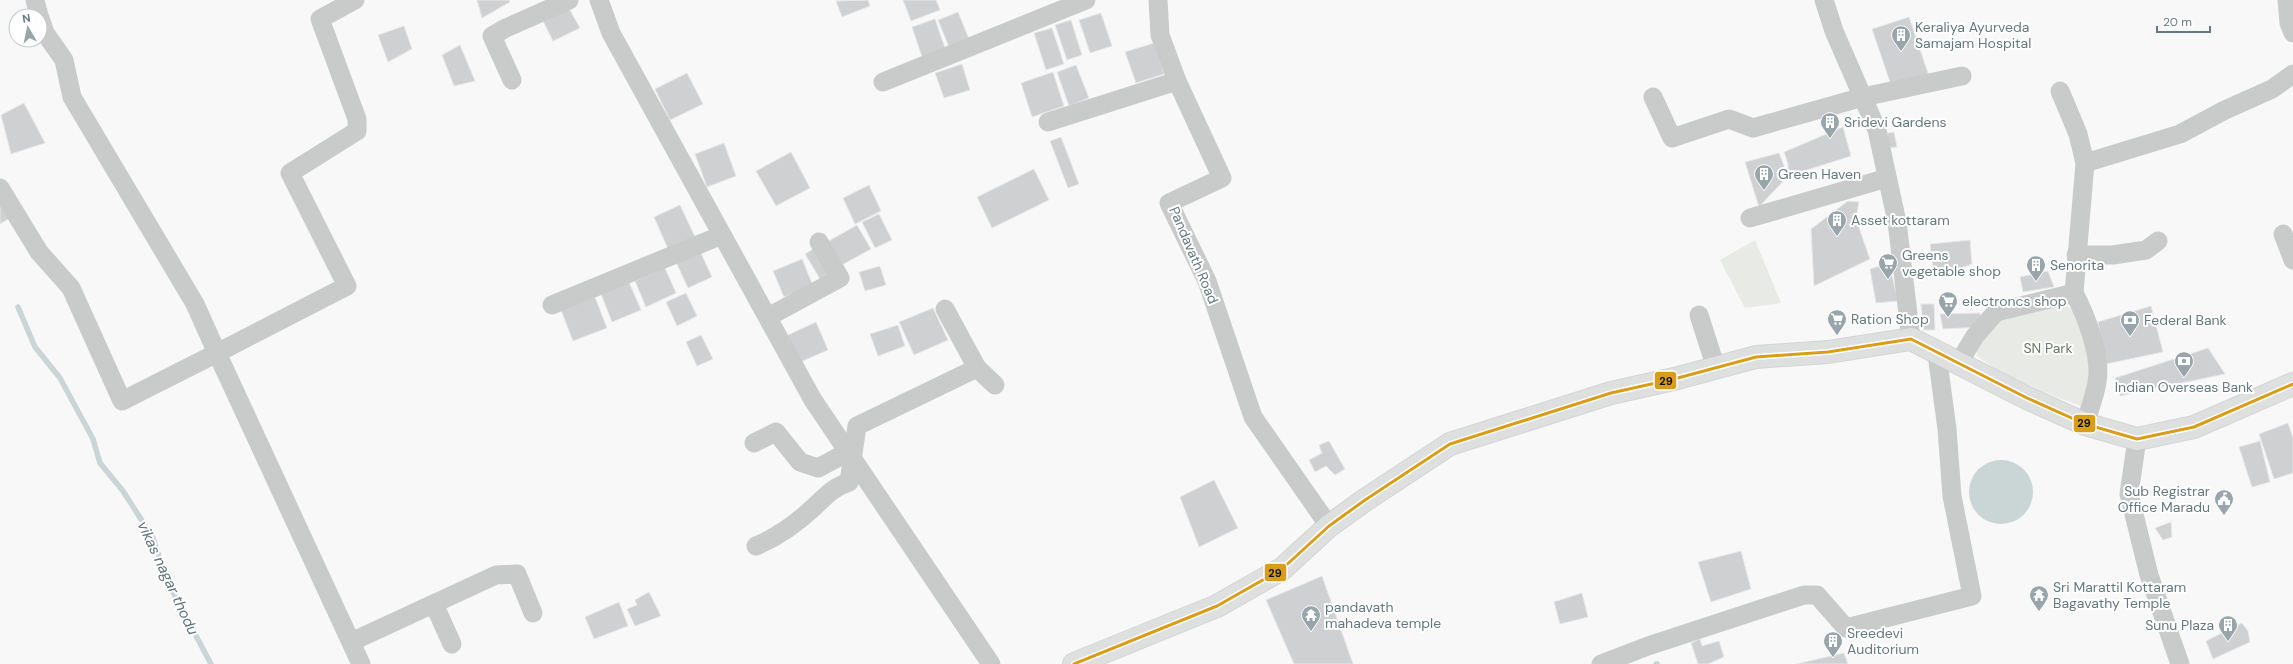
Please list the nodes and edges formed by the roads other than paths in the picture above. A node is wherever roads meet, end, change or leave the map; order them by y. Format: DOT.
graph roads {
  1 [pos="355,0"];
  2 [pos="569,0"];
  3 [pos="599,0"];
  4 [pos="1086,0"];
  5 [pos="1158,0"];
  6 [pos="1824,0"];
  7 [pos="2288,0"];
  8 [pos="2293,33"];
  9 [pos="48,37"];
  10 [pos="2293,74"];
  11 [pos="1962,76"];
  12 [pos="512,80"];
  13 [pos="1177,80"];
  14 [pos="883,82"];
  15 [pos="2060,91"];
  16 [pos="1653,97"];
  17 [pos="1863,97"];
  18 [pos="1048,122"];
  19 [pos="2085,163"];
  20 [pos="1887,178"];
  21 [pos="0,188"];
  22 [pos="1750,218"];
  23 [pos="2283,234"];
  24 [pos="722,235"];
  25 [pos="2158,241"];
  26 [pos="819,242"];
  27 [pos="2076,255"];
  28 [pos="2293,260"];
  29 [pos="2074,293"];
  30 [pos="552,305"];
  31 [pos="945,308"];
  32 [pos="1699,315"];
  33 [pos="768,317"];
  34 [pos="1911,339"];
  35 [pos="218,353"];
  36 [pos="1937,354"];
  37 [pos="1958,364"];
  38 [pos="977,368"];
  39 [pos="1716,368"];
  40 [pos="2293,384"];
  41 [pos="995,385"];
  42 [pos="2085,424"];
  43 [pos="2137,439"];
  44 [pos="754,443"];
  45 [pos="850,456"];
  46 [pos="1329,526"];
  47 [pos="756,546"];
  48 [pos="434,604"];
  49 [pos="533,613"];
  50 [pos="351,642"];
  51 [pos="452,644"];
  52 [pos="361,664"];
  53 [pos="991,664"];
  54 [pos="1074,664"];
  55 [pos="1601,664"];
  56 [pos="2180,664"];
  1 -- 35 [label="street"];
  2 -- 12 [label="street"];
  3 -- 24 [label="street"];
  4 -- 14 [label="street"];
  5 -- 13 [label="street, Pandavath Road"];
  6 -- 17 [label="street"];
  7 -- 8 [label="street"];
  9 -- 35 [label="street"];
  10 -- 19 [label="street"];
  11 -- 17 [label="street"];
  13 -- 18 [label="street"];
  13 -- 46 [label="street, Pandavath Road"];
  15 -- 19 [label="street"];
  16 -- 17 [label="street"];
  17 -- 20 [label="street"];
  19 -- 27 [label="street"];
  20 -- 22 [label="street"];
  20 -- 34 [label="street"];
  21 -- 35 [label="street"];
  23 -- 28 [label="street"];
  24 -- 30 [label="street"];
  24 -- 33 [label="street"];
  25 -- 27 [label="street"];
  26 -- 33 [label="street"];
  27 -- 29 [label="street"];
  29 -- 37 [label="street"];
  29 -- 42 [label="street"];
  31 -- 38 [label="street"];
  32 -- 39 [label="street"];
  33 -- 45 [label="street"];
  34 -- 36 [label="highway"];
  34 -- 39 [label="highway"];
  35 -- 50 [label="street"];
  36 -- 37 [label="highway"];
  36 -- 55 [label="street"];
  37 -- 42 [label="highway"];
  38 -- 41 [label="street"];
  38 -- 45 [label="street"];
  39 -- 46 [label="highway"];
  40 -- 43 [label="highway"];
  42 -- 43 [label="highway"];
  43 -- 56 [label="street"];
  44 -- 45 [label="street"];
  45 -- 47 [label="street"];
  45 -- 53 [label="street"];
  46 -- 54 [label="highway"];
  48 -- 49 [label="street"];
  48 -- 50 [label="street"];
  48 -- 51 [label="street"];
  50 -- 52 [label="street"];
}
